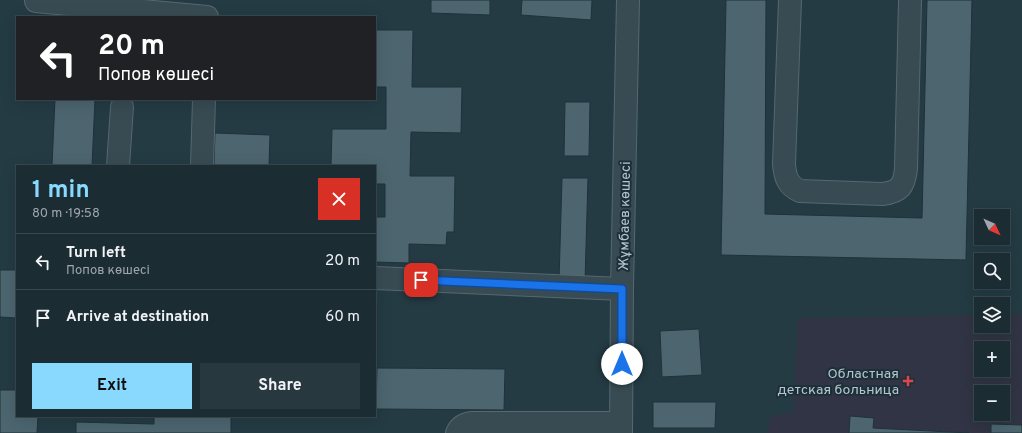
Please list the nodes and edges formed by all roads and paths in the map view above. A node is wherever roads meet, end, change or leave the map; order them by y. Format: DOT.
graph roads {
  1 [pos="208,0"];
  2 [pos="628,0"];
  3 [pos="790,0"];
  4 [pos="910,0"];
  5 [pos="36,2"];
  6 [pos="196,16"];
  7 [pos="207,16"];
  8 [pos="204,100"];
  9 [pos="122,107"];
  10 [pos="118,165"];
  11 [pos="202,165"];
  12 [pos="376,278"];
  13 [pos="622,289"];
  14 [pos="621,428"];
  15 [pos="457,433"];
  1 -- 7 [label="street"];
  2 -- 13 [label="street, Жұмбаев көшесі"];
  3 -- 4 [label="street"];
  5 -- 6 [label="street"];
  8 -- 11 [label="street"];
  9 -- 10 [label="street"];
  12 -- 13 [label="street"];
  13 -- 14 [label="street, Жұмбаев көшесі"];
  14 -- 15 [label="street"];
}
